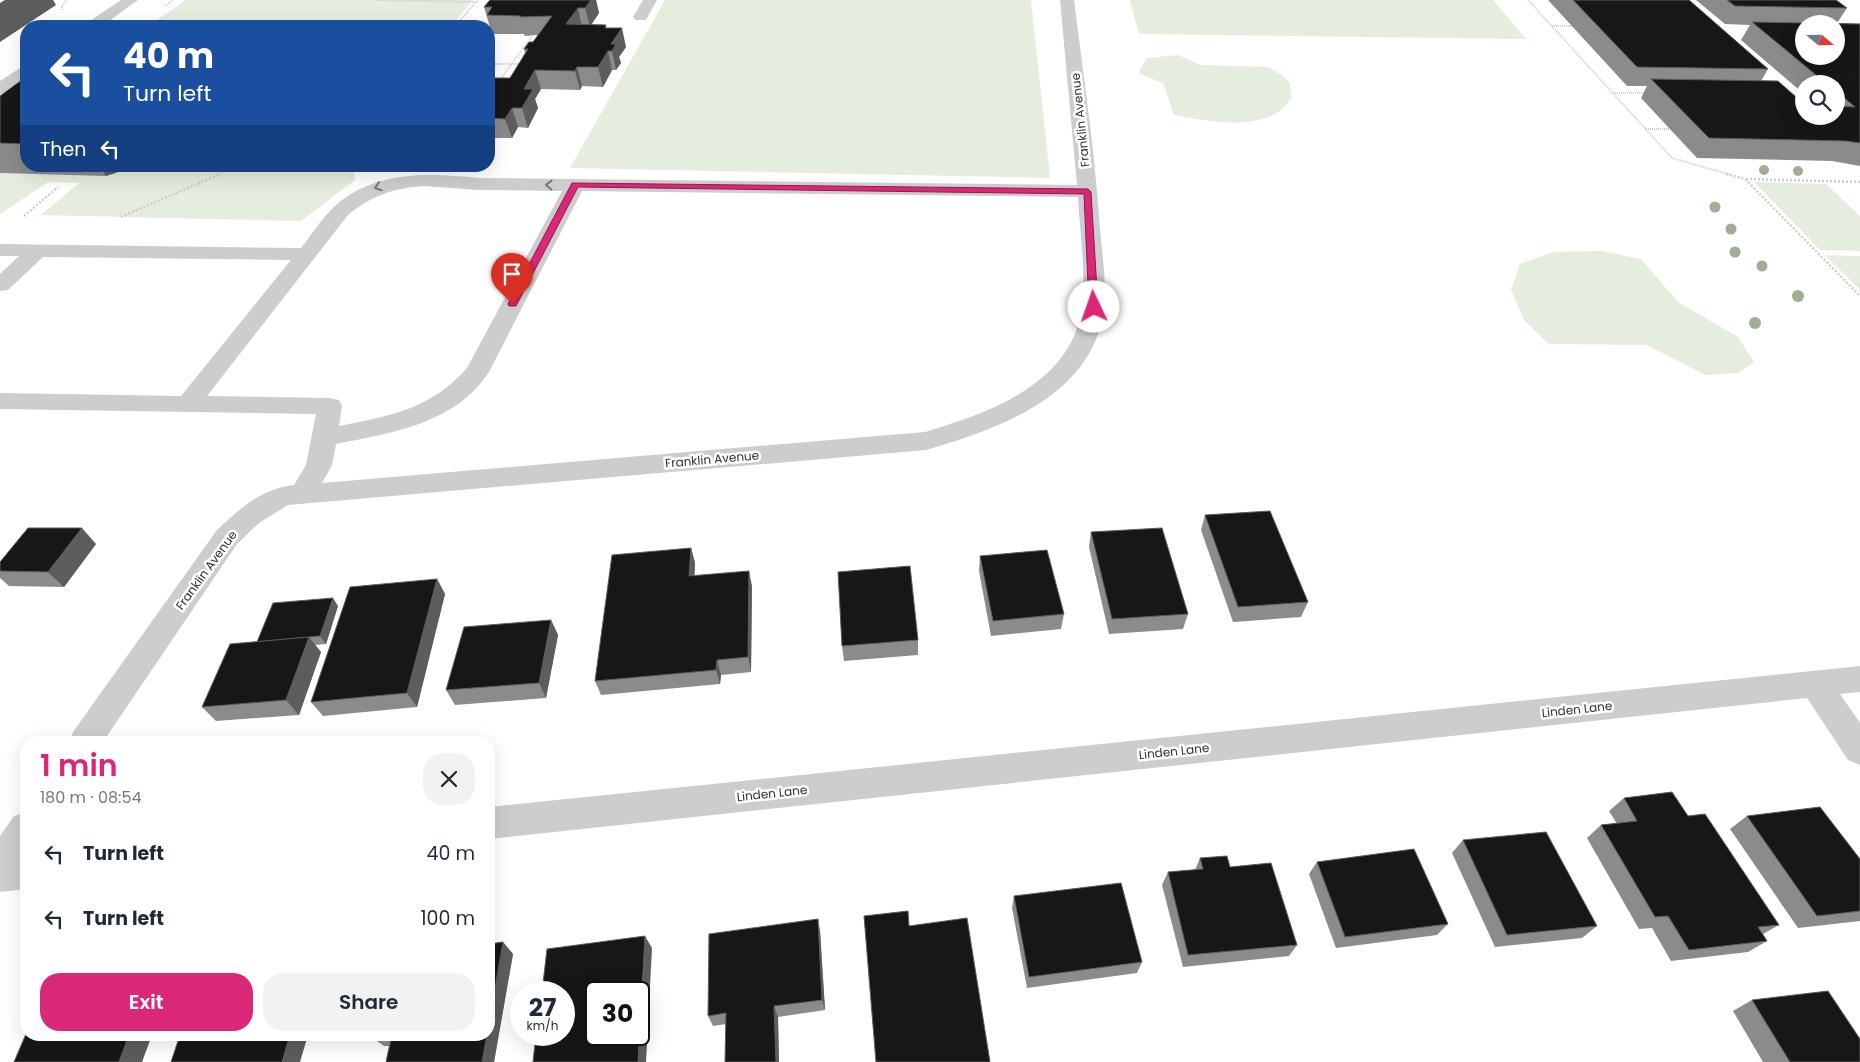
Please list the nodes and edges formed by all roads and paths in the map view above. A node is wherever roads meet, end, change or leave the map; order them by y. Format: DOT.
graph roads {
  1 [pos="131,0"];
  2 [pos="374,0"];
  3 [pos="650,0"];
  4 [pos="1067,0"];
  5 [pos="1528,0"];
  6 [pos="453,1"];
  7 [pos="477,1"];
  8 [pos="640,17"];
  9 [pos="101,20"];
  10 [pos="460,20"];
  11 [pos="1552,26"];
  12 [pos="1572,26"];
  13 [pos="532,36"];
  14 [pos="495,64"];
  15 [pos="510,64"];
  16 [pos="525,64"];
  17 [pos="20,75"];
  18 [pos="500,80"];
  19 [pos="0,89"];
  20 [pos="1612,92"];
  21 [pos="1648,93"];
  22 [pos="1645,129"];
  23 [pos="1670,129"];
  24 [pos="223,172"];
  25 [pos="1745,179"];
  26 [pos="1860,182"];
  27 [pos="575,185"];
  28 [pos="58,187"];
  29 [pos="1088,192"];
  30 [pos="21,219"];
  31 [pos="113,220"];
  32 [pos="0,250"];
  33 [pos="37,251"];
  34 [pos="306,254"];
  35 [pos="0,285"];
  36 [pos="1860,296"];
  37 [pos="0,401"];
  38 [pos="188,404"];
  39 [pos="324,438"];
  40 [pos="302,494"];
  41 [pos="1860,679"];
  42 [pos="1815,684"];
  43 [pos="89,736"];
  44 [pos="1860,750"];
  45 [pos="495,822"];
  46 [pos="20,837"];
  47 [pos="0,866"];
  48 [pos="20,873"];
  49 [pos="0,875"];
  1 -- 9 [label="street"];
  2 -- 6 [label="path"];
  3 -- 8 [label="street"];
  4 -- 29 [label="street, Franklin Avenue"];
  5 -- 11 [label="path"];
  6 -- 7 [label="path"];
  7 -- 10 [label="path"];
  11 -- 12 [label="path"];
  11 -- 20 [label="path"];
  13 -- 15 [label="path"];
  14 -- 15 [label="path"];
  15 -- 16 [label="path"];
  15 -- 18 [label="path"];
  17 -- 19 [label="street"];
  20 -- 21 [label="path"];
  20 -- 22 [label="path"];
  22 -- 23 [label="path"];
  22 -- 25 [label="path"];
  24 -- 31 [label="path"];
  25 -- 26 [label="path"];
  25 -- 36 [label="path"];
  27 -- 29 [label="street"];
  27 -- 34 [label="street, one-way"];
  27 -- 39 [label="street"];
  28 -- 30 [label="path"];
  29 -- 40 [label="street, Franklin Avenue"];
  32 -- 33 [label="street"];
  33 -- 34 [label="street"];
  33 -- 35 [label="street"];
  34 -- 38 [label="street"];
  37 -- 38 [label="street"];
  38 -- 39 [label="street"];
  39 -- 40 [label="street"];
  40 -- 43 [label="street, Franklin Avenue"];
  41 -- 42 [label="street, Linden Lane"];
  42 -- 44 [label="street"];
  42 -- 45 [label="street, Linden Lane"];
  46 -- 47 [label="street"];
  48 -- 49 [label="street"];
}
